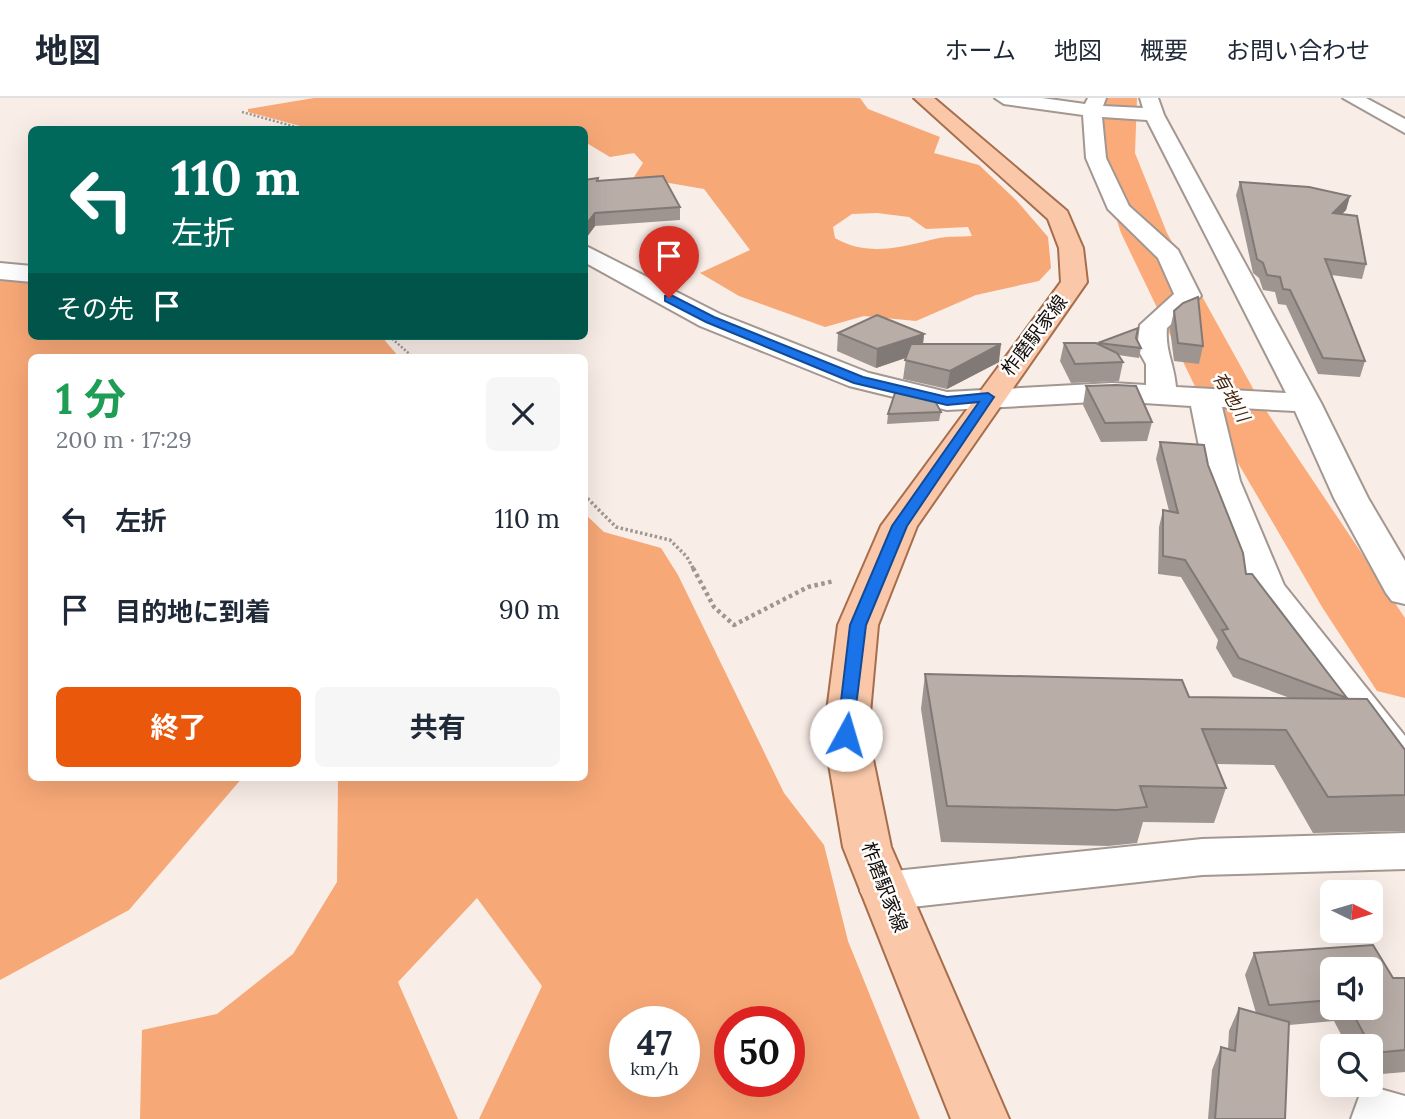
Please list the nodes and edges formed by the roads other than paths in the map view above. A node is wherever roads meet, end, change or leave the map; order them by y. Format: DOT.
graph roads {
  1 [pos="923,98"];
  2 [pos="1004,98"];
  3 [pos="1352,98"];
  4 [pos="1094,104"];
  5 [pos="1152,107"];
  6 [pos="1405,127"];
  7 [pos="588,253"];
  8 [pos="0,271"];
  9 [pos="28,274"];
  10 [pos="1162,395"];
  11 [pos="988,397"];
  12 [pos="1204,397"];
  13 [pos="1295,402"];
  14 [pos="1405,593"];
  15 [pos="1405,767"];
  16 [pos="1405,851"];
  17 [pos="885,891"];
  18 [pos="980,1119"];
  19 [pos="1380,1119"];
  20 [pos="1395,1119"];
  1 -- 11 [label="main road, 柞磨駅家線"];
  2 -- 4 [label="street"];
  3 -- 6 [label="street"];
  4 -- 5 [label="street"];
  4 -- 10 [label="street"];
  5 -- 13 [label="street"];
  7 -- 11 [label="street"];
  8 -- 9 [label="street"];
  10 -- 11 [label="street"];
  10 -- 12 [label="street"];
  11 -- 17 [label="main road, 柞磨駅家線"];
  12 -- 13 [label="street"];
  12 -- 15 [label="street"];
  13 -- 14 [label="street"];
  16 -- 17 [label="street"];
  17 -- 18 [label="main road, 柞磨駅家線"];
  19 -- 20 [label="street"];
}
